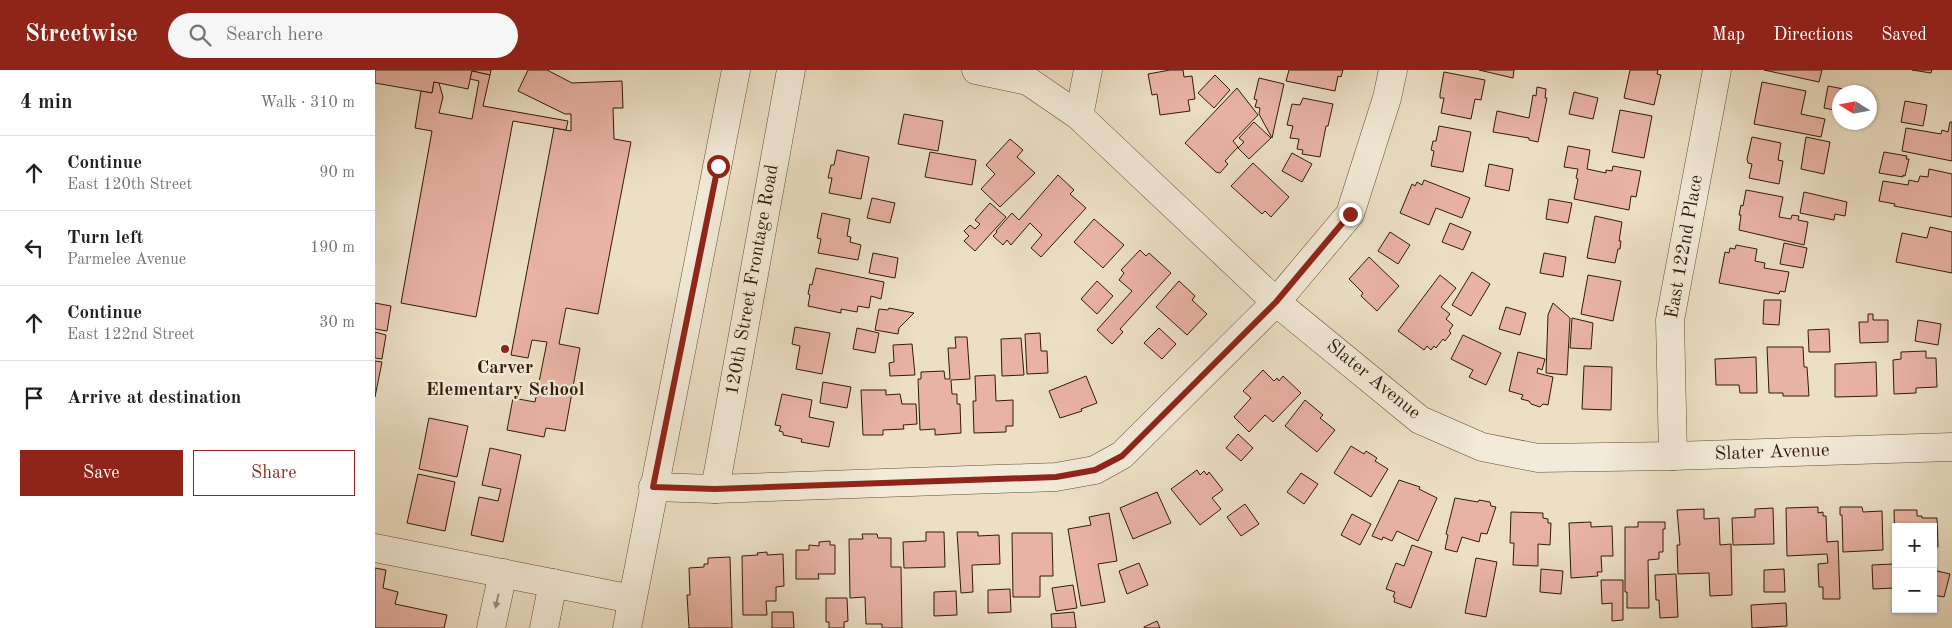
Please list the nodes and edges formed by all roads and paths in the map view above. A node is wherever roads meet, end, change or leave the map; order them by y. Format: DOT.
graph roads {
  1 [pos="736,70"];
  2 [pos="791,70"];
  3 [pos="976,70"];
  4 [pos="1088,70"];
  5 [pos="1393,70"];
  6 [pos="1717,70"];
  7 [pos="1079,116"];
  8 [pos="1276,302"];
  9 [pos="1952,447"];
  10 [pos="1673,456"];
  11 [pos="653,487"];
  12 [pos="715,489"];
  13 [pos="375,548"];
  14 [pos="503,573"];
  15 [pos="553,583"];
  16 [pos="632,599"];
  17 [pos="491,628"];
  18 [pos="544,628"];
  19 [pos="627,628"];
  1 -- 11 [label="street"];
  2 -- 12 [label="street, 120th Street Frontage Road"];
  3 -- 7 [label="street, Slater Avenue"];
  4 -- 7 [label="street"];
  5 -- 8 [label="street"];
  6 -- 10 [label="street, East 122nd Place"];
  7 -- 8 [label="street, Slater Avenue"];
  8 -- 10 [label="street, Slater Avenue"];
  8 -- 12 [label="street"];
  9 -- 10 [label="street, Slater Avenue"];
  11 -- 12 [label="street"];
  11 -- 16 [label="street"];
  13 -- 14 [label="street"];
  14 -- 15 [label="street"];
  14 -- 17 [label="street, one-way"];
  15 -- 16 [label="street"];
  15 -- 18 [label="street"];
  16 -- 19 [label="street"];
}
